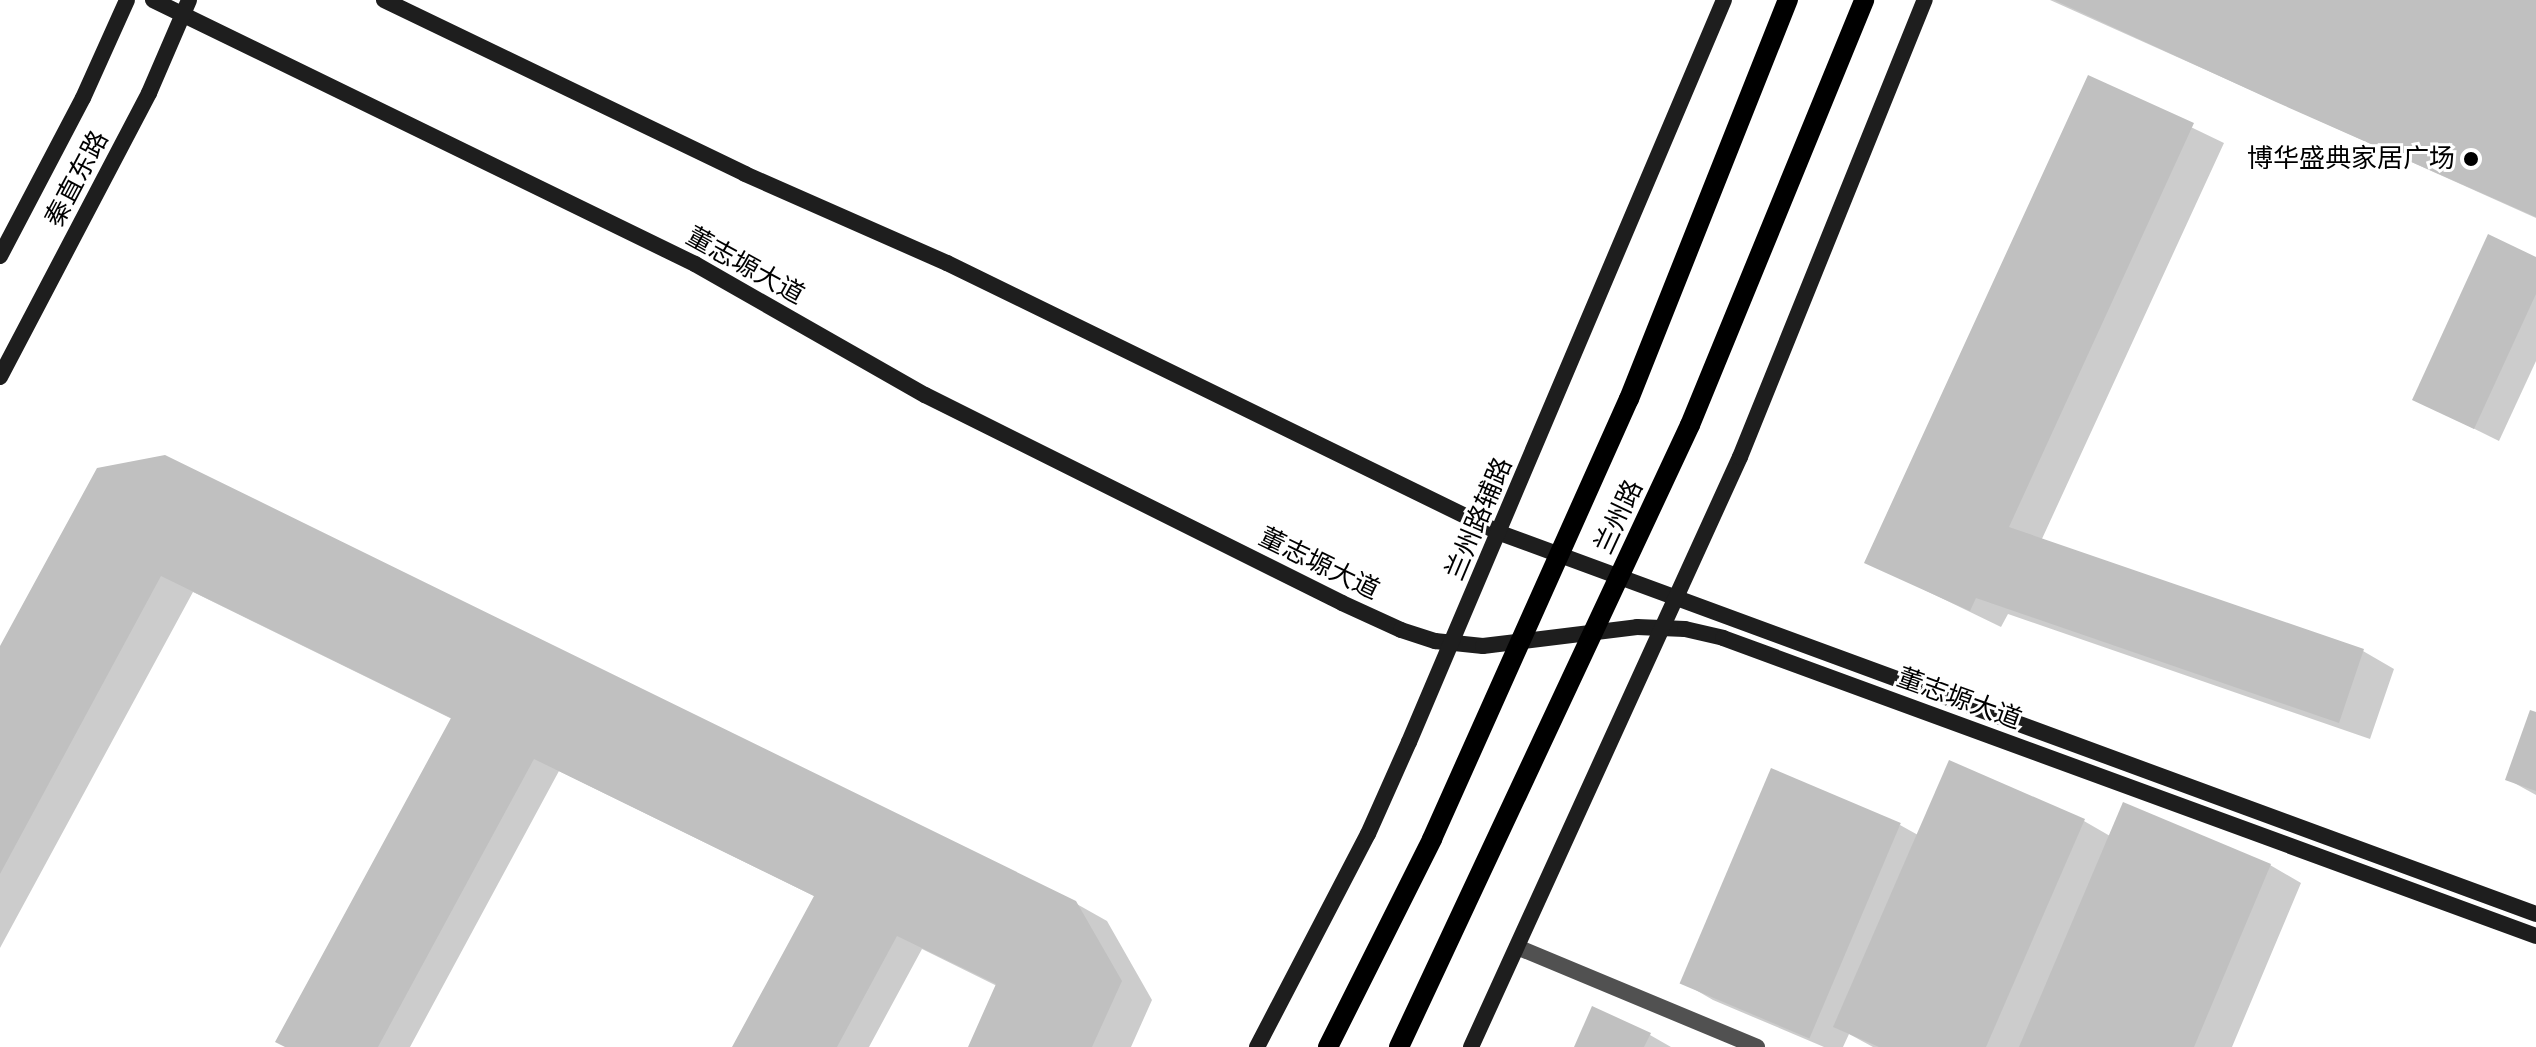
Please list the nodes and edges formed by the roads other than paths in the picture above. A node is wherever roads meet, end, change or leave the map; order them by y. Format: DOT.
graph roads {
  1 [pos="127,0"];
  2 [pos="153,0"];
  3 [pos="384,0"];
  4 [pos="1724,0"];
  5 [pos="1788,0"];
  6 [pos="1864,0"];
  7 [pos="1925,0"];
  8 [pos="186,8"];
  9 [pos="0,256"];
  10 [pos="0,377"];
  11 [pos="1500,533"];
  12 [pos="1559,555"];
  13 [pos="1620,578"];
  14 [pos="1677,599"];
  15 [pos="1663,628"];
  16 [pos="1596,630"];
  17 [pos="1452,642"];
  18 [pos="1520,643"];
  19 [pos="2536,914"];
  20 [pos="2536,936"];
  21 [pos="1517,947"];
  22 [pos="1257,1047"];
  23 [pos="1328,1047"];
  24 [pos="1399,1047"];
  25 [pos="1471,1047"];
  26 [pos="1757,1047"];
  1 -- 9 [label="street, 秦直东路"];
  2 -- 8 [label="street, 董志塬大道"];
  3 -- 11 [label="street, 董志塬大道"];
  4 -- 11 [label="street, 兰州路辅路"];
  5 -- 12 [label="main road, 兰州路"];
  6 -- 13 [label="main road, 兰州路"];
  7 -- 14 [label="street"];
  8 -- 10 [label="street, 秦直东路"];
  8 -- 17 [label="street, 董志塬大道"];
  11 -- 12 [label="street, 董志塬大道"];
  11 -- 17 [label="street, 兰州路辅路"];
  12 -- 13 [label="street, 董志塬大道"];
  12 -- 18 [label="main road, 兰州路"];
  13 -- 14 [label="street, 董志塬大道"];
  13 -- 16 [label="main road, 兰州路"];
  14 -- 15 [label="street"];
  14 -- 19 [label="street, 董志塬大道"];
  15 -- 16 [label="street, 董志塬大道"];
  15 -- 20 [label="street, 董志塬大道"];
  15 -- 21 [label="street"];
  16 -- 18 [label="street, 董志塬大道"];
  16 -- 24 [label="main road, 兰州路"];
  17 -- 18 [label="street, 董志塬大道"];
  17 -- 22 [label="street, 兰州路辅路"];
  18 -- 23 [label="main road, 兰州路"];
  21 -- 25 [label="street"];
  21 -- 26 [label="lane"];
}
